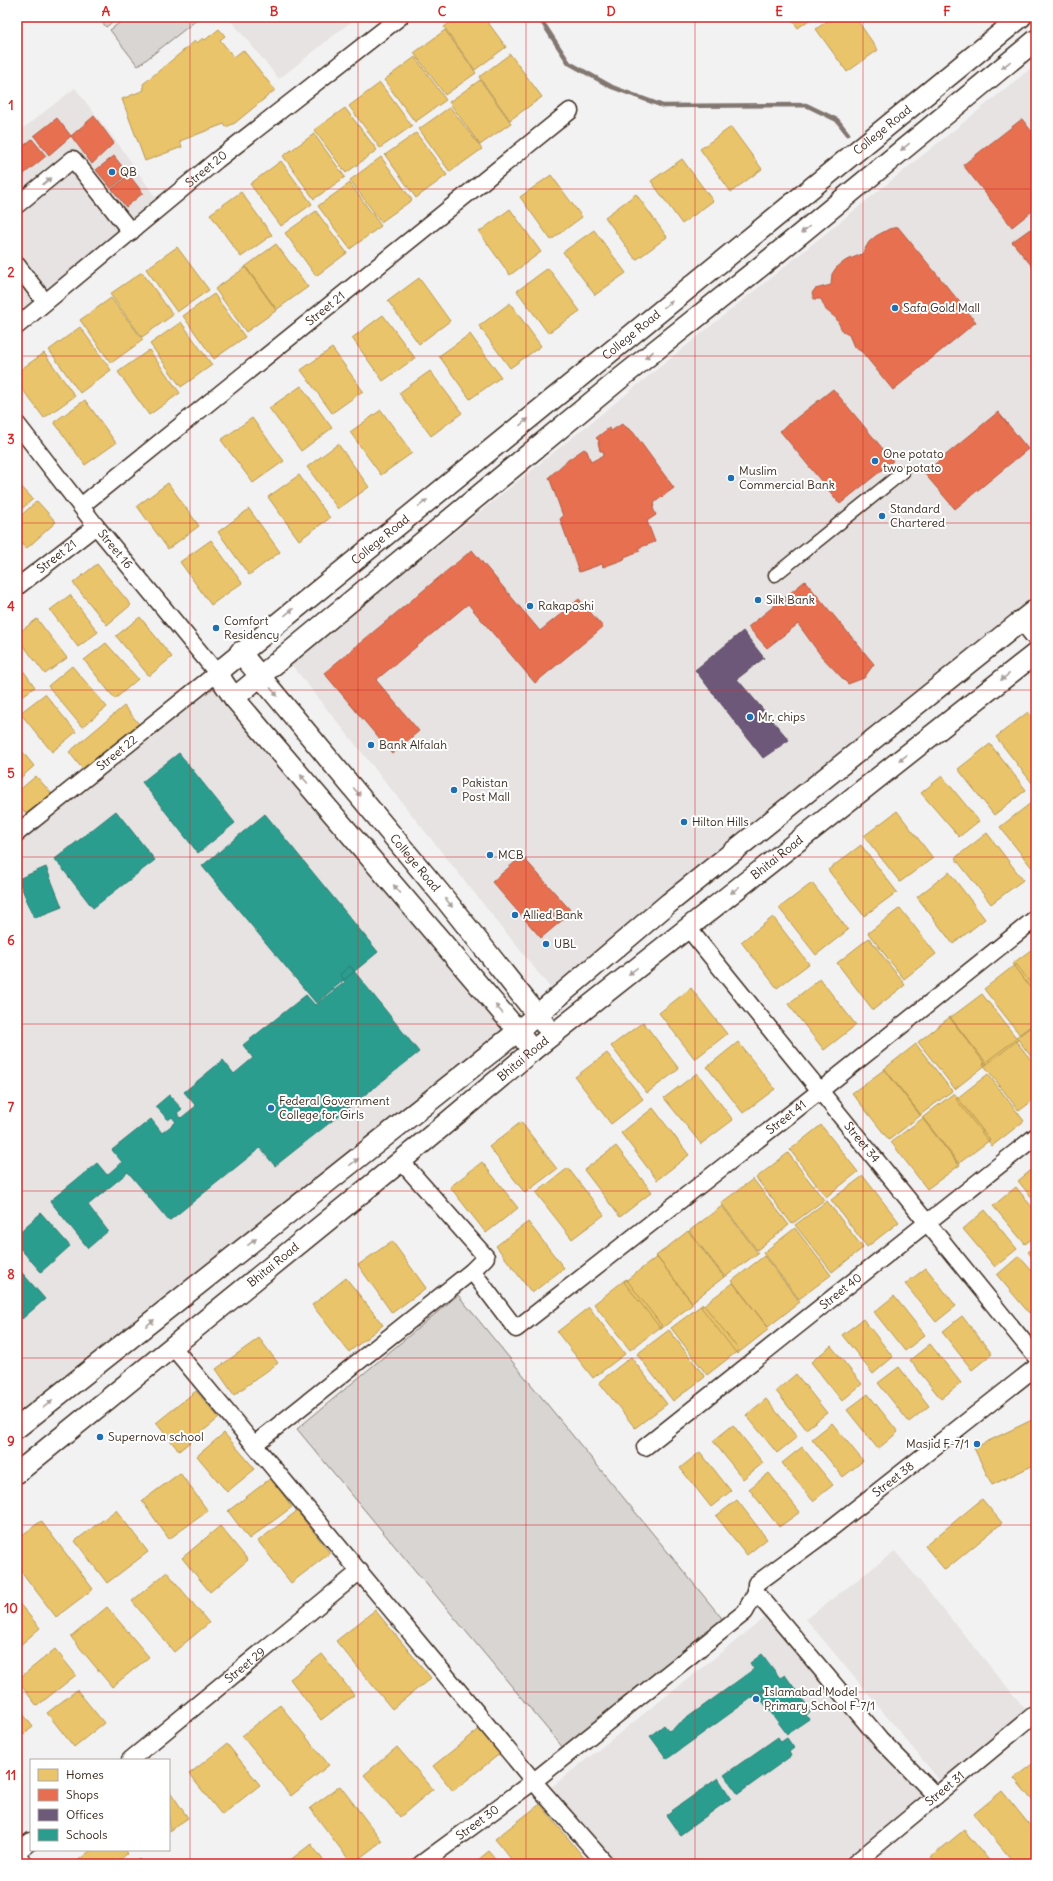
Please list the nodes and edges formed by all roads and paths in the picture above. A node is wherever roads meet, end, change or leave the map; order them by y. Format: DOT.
graph roads {
  1 [pos="400,17"];
  2 [pos="1021,17"];
  3 [pos="1036,40"];
  4 [pos="570,111"];
  5 [pos="17,205"];
  6 [pos="131,232"];
  7 [pos="17,265"];
  8 [pos="45,302"];
  9 [pos="17,326"];
  10 [pos="17,424"];
  11 [pos="903,472"];
  12 [pos="81,506"];
  13 [pos="96,526"];
  14 [pos="775,575"];
  15 [pos="17,588"];
  16 [pos="1029,614"];
  17 [pos="1036,636"];
  18 [pos="240,652"];
  19 [pos="1036,653"];
  20 [pos="217,673"];
  21 [pos="260,675"];
  22 [pos="234,698"];
  23 [pos="17,833"];
  24 [pos="669,903"];
  25 [pos="1036,918"];
  26 [pos="688,928"];
  27 [pos="536,1015"];
  28 [pos="518,1031"];
  29 [pos="552,1035"];
  30 [pos="532,1051"];
  31 [pos="821,1090"];
  32 [pos="1036,1136"];
  33 [pos="401,1161"];
  34 [pos="926,1222"];
  35 [pos="472,1271"];
  36 [pos="172,1346"];
  37 [pos="1036,1359"];
  38 [pos="17,1428"];
  39 [pos="255,1444"];
  40 [pos="645,1447"];
  41 [pos="17,1474"];
  42 [pos="360,1571"];
  43 [pos="756,1592"];
  44 [pos="1036,1713"];
  45 [pos="131,1759"];
  46 [pos="534,1781"];
  47 [pos="936,1796"];
  48 [pos="30,1842"];
  49 [pos="17,1852"];
  50 [pos="17,1858"];
  51 [pos="22,1864"];
  52 [pos="421,1864"];
  53 [pos="606,1864"];
  54 [pos="854,1864"];
  1 -- 6 [label="street, Street 20"];
  18 -- 2 [label="street, College Road, one-way"];
  3 -- 21 [label="street, one-way"];
  4 -- 12 [label="street, Street 21"];
  5 -- 6 [label="street, one-way"];
  6 -- 8 [label="street, Street 20"];
  7 -- 8 [label="street"];
  8 -- 9 [label="street, Street 20"];
  10 -- 12 [label="street, Street 16"];
  11 -- 14 [label="street"];
  12 -- 13 [label="street, Street 16"];
  13 -- 15 [label="street, Street 21"];
  13 -- 20 [label="street, Street 16"];
  16 -- 17 [label="street"];
  16 -- 24 [label="street, Bhitai Road"];
  18 -- 20 [label="street, College Road"];
  18 -- 21 [label="street, College Road"];
  19 -- 26 [label="street, Bhitai Road, one-way"];
  20 -- 22 [label="street"];
  20 -- 23 [label="street, Street 22"];
  21 -- 22 [label="street"];
  21 -- 27 [label="street, College Road, one-way"];
  28 -- 22 [label="street, one-way"];
  24 -- 26 [label="street"];
  24 -- 27 [label="street, Bhitai Road"];
  25 -- 31 [label="street, Street 41"];
  26 -- 29 [label="street, Bhitai Road, one-way"];
  26 -- 31 [label="street, Street 34"];
  27 -- 28 [label="street, Bhitai Road"];
  27 -- 29 [label="street, College Road"];
  28 -- 30 [label="street"];
  38 -- 28 [label="street, Bhitai Road, one-way"];
  29 -- 30 [label="street, Bhitai Road"];
  30 -- 33 [label="street, Bhitai Road"];
  31 -- 34 [label="street, Street 34"];
  31 -- 35 [label="street, Street 41"];
  32 -- 34 [label="street, Street 40"];
  33 -- 35 [label="street"];
  33 -- 36 [label="street, Bhitai Road"];
  34 -- 37 [label="street, Street 34"];
  34 -- 40 [label="street, Street 40"];
  35 -- 39 [label="street"];
  36 -- 39 [label="street"];
  36 -- 41 [label="street, Bhitai Road"];
  37 -- 43 [label="street, Street 38"];
  39 -- 42 [label="street"];
  42 -- 45 [label="street, Street 29"];
  42 -- 46 [label="street"];
  43 -- 46 [label="street, Street 30"];
  43 -- 47 [label="street"];
  44 -- 47 [label="street, Street 31"];
  46 -- 52 [label="street, Street 30"];
  46 -- 53 [label="street"];
  47 -- 54 [label="street, Street 31"];
  48 -- 49 [label="street"];
  50 -- 51 [label="street"];
}
